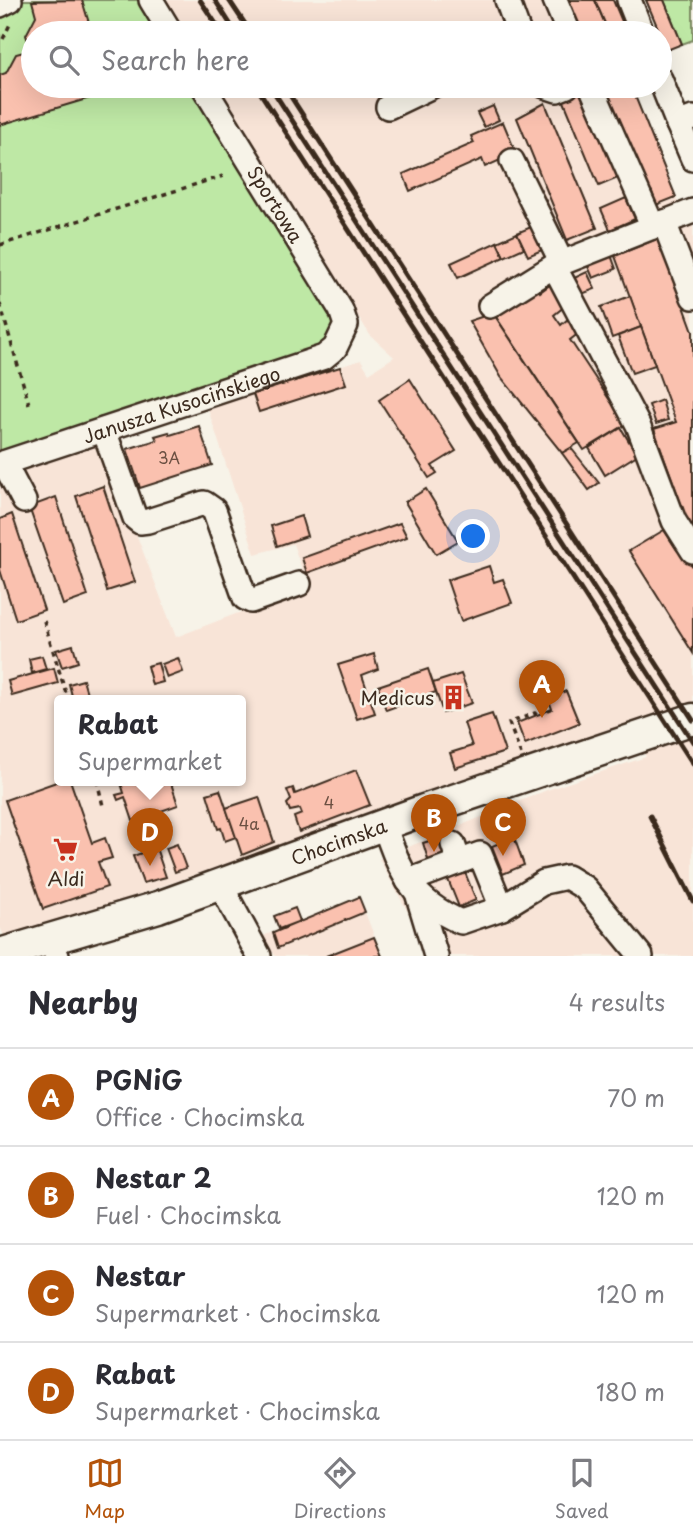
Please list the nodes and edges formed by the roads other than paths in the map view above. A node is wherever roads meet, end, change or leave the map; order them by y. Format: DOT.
graph roads {
  1 [pos="10,0"];
  2 [pos="150,0"];
  3 [pos="507,0"];
  4 [pos="555,0"];
  5 [pos="628,0"];
  6 [pos="0,5"];
  7 [pos="163,21"];
  8 [pos="515,21"];
  9 [pos="564,21"];
  10 [pos="637,21"];
  11 [pos="210,98"];
  12 [pos="407,98"];
  13 [pos="597,98"];
  14 [pos="672,98"];
  15 [pos="388,107"];
  16 [pos="686,121"];
  17 [pos="693,159"];
  18 [pos="512,161"];
  19 [pos="693,211"];
  20 [pos="658,225"];
  21 [pos="558,265"];
  22 [pos="693,297"];
  23 [pos="490,306"];
  24 [pos="346,325"];
  25 [pos="104,430"];
  26 [pos="2,463"];
  27 [pos="24,501"];
  28 [pos="693,551"];
  29 [pos="299,584"];
  30 [pos="693,719"];
  31 [pos="384,825"];
  32 [pos="220,884"];
  33 [pos="413,888"];
  34 [pos="158,907"];
  35 [pos="502,908"];
  36 [pos="0,954"];
  37 [pos="56,956"];
  38 [pos="259,956"];
  39 [pos="436,956"];
  40 [pos="641,956"];
  1 -- 6 [label="street"];
  2 -- 7 [label="street"];
  3 -- 8 [label="street"];
  4 -- 9 [label="street"];
  5 -- 10 [label="street"];
  11 -- 24 [label="street, Sportowa"];
  12 -- 15 [label="street"];
  13 -- 20 [label="street"];
  14 -- 16 [label="street"];
  16 -- 17 [label="street"];
  18 -- 21 [label="street"];
  19 -- 20 [label="street"];
  20 -- 21 [label="street"];
  20 -- 22 [label="street"];
  21 -- 23 [label="street"];
  21 -- 28 [label="street"];
  24 -- 25 [label="street, Janusza Kusocińskiego"];
  25 -- 26 [label="street, Janusza Kusocińskiego"];
  25 -- 29 [label="street"];
  26 -- 27 [label="street"];
  30 -- 31 [label="main road, Chocimska"];
  31 -- 32 [label="main road, Chocimska"];
  31 -- 33 [label="street"];
  32 -- 34 [label="main road, Chocimska"];
  32 -- 38 [label="street"];
  33 -- 35 [label="street"];
  33 -- 35 [label="street"];
  33 -- 39 [label="street"];
  34 -- 36 [label="main road, Chocimska"];
  34 -- 37 [label="main road, Chocimska"];
  35 -- 40 [label="street"];
}
